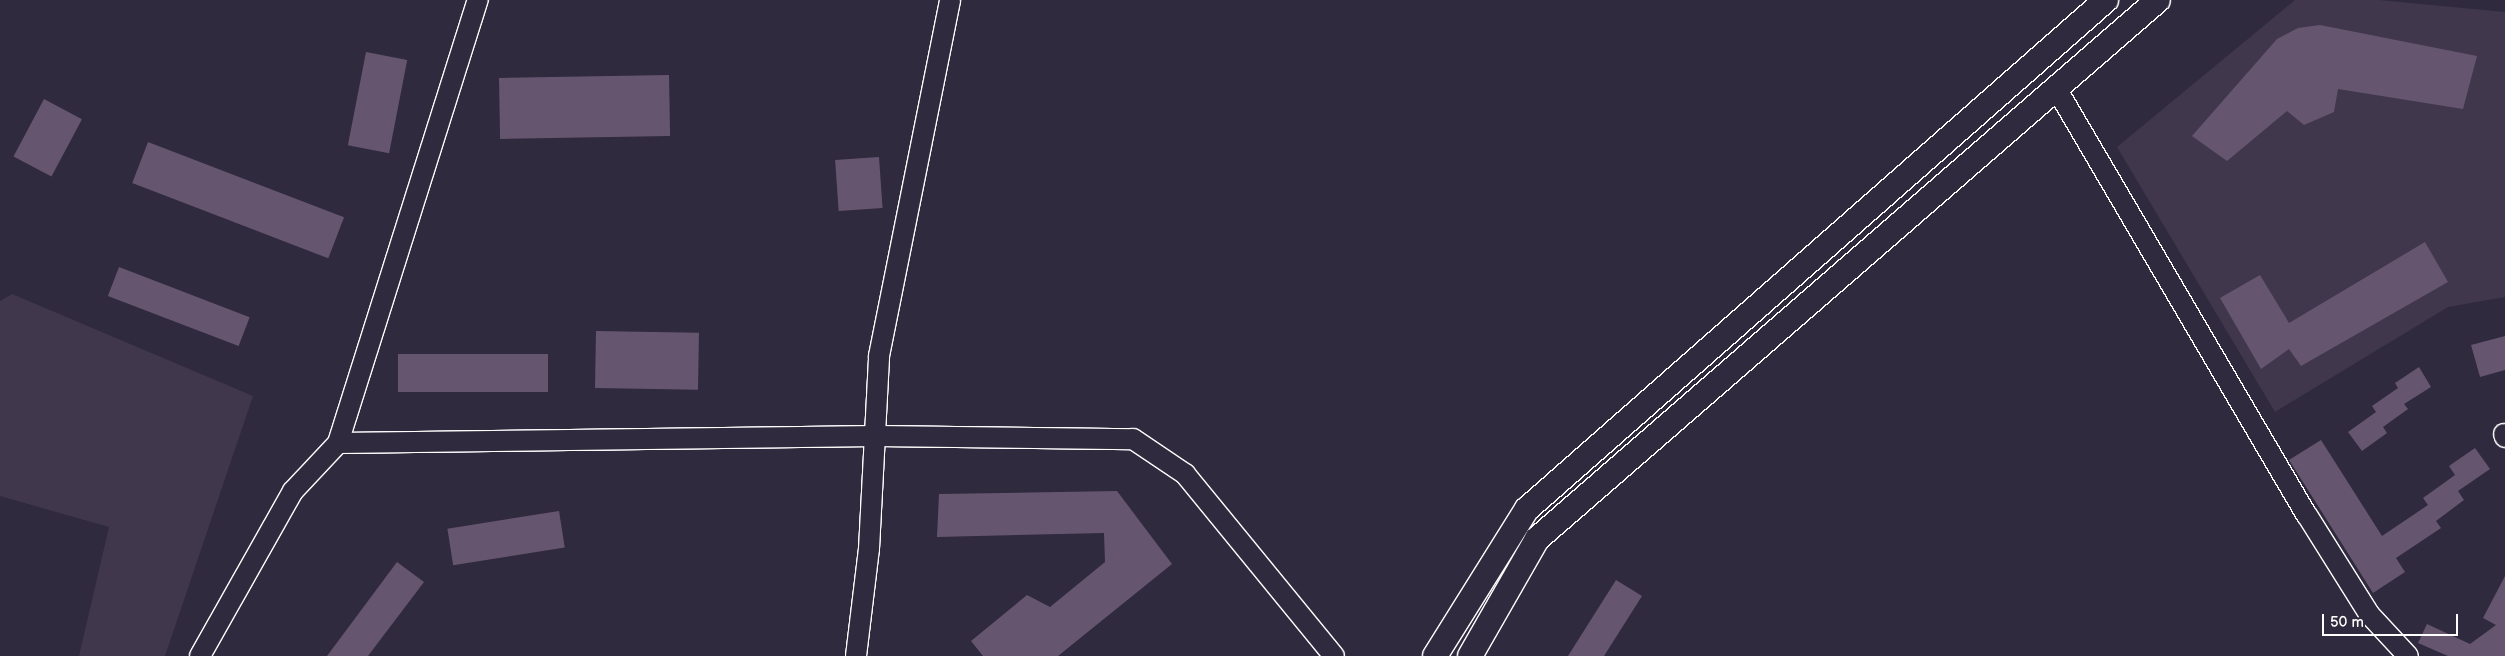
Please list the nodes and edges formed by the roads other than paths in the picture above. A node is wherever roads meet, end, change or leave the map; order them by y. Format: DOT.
graph roads {
  1 [pos="478,0"];
  2 [pos="950,0"];
  3 [pos="2106,0"];
  4 [pos="2158,0"];
  5 [pos="2056,88"];
  6 [pos="877,436"];
  7 [pos="338,443"];
  8 [pos="200,656"];
  9 [pos="856,656"];
  10 [pos="1334,656"];
  11 [pos="1435,656"];
  12 [pos="1470,656"];
  13 [pos="2408,656"];
  1 -- 7 [label="street"];
  2 -- 6 [label="street"];
  3 -- 11 [label="street"];
  4 -- 5 [label="street"];
  5 -- 12 [label="street"];
  5 -- 13 [label="street"];
  6 -- 7 [label="street"];
  6 -- 9 [label="street"];
  6 -- 10 [label="street"];
  7 -- 8 [label="street"];
}
